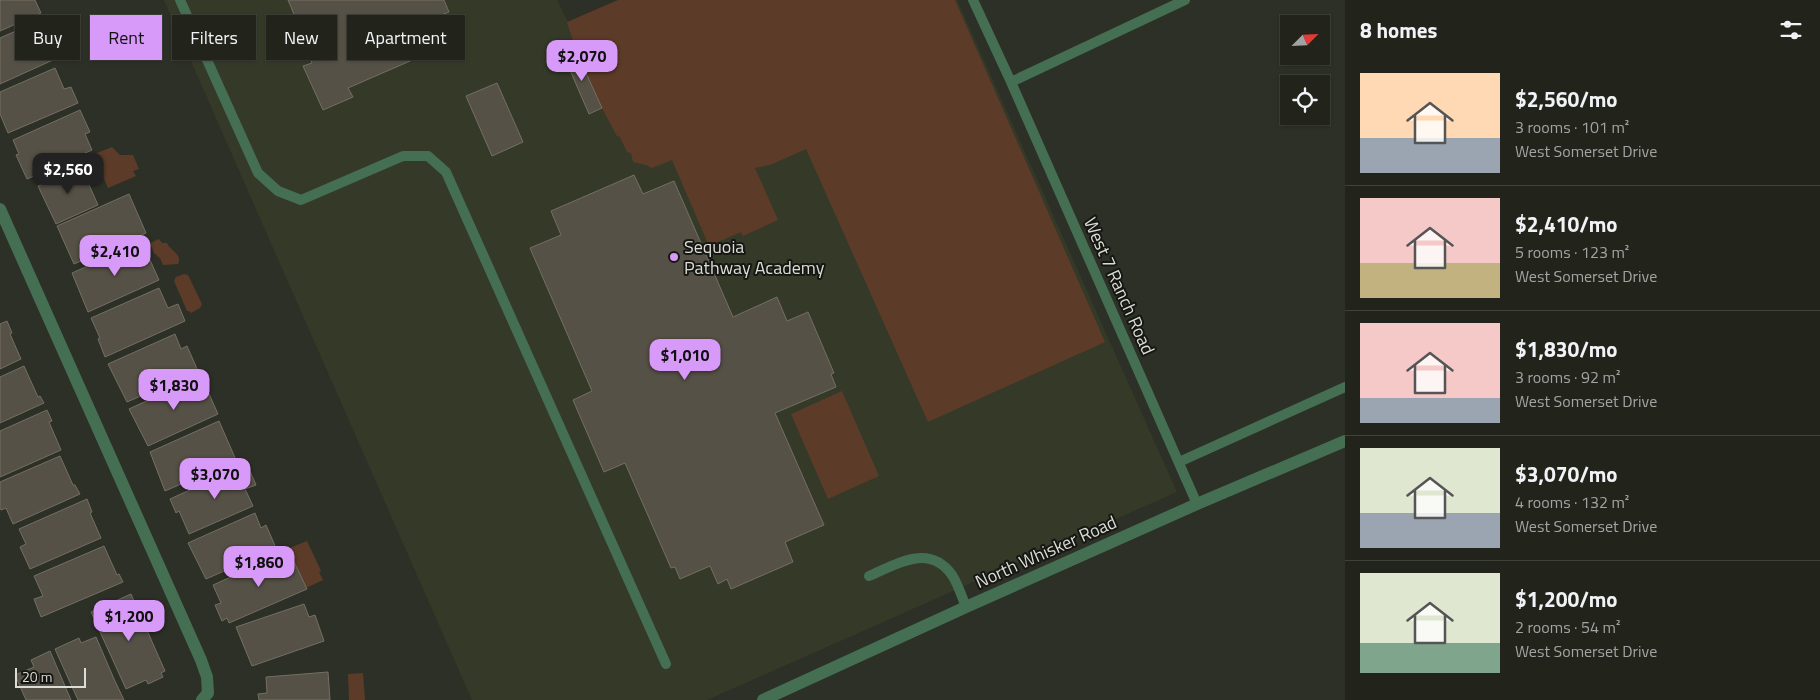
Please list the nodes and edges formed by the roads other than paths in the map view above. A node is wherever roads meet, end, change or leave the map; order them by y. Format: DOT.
graph roads {
  1 [pos="180,0"];
  2 [pos="973,0"];
  3 [pos="1185,0"];
  4 [pos="1011,82"];
  5 [pos="0,209"];
  6 [pos="1345,387"];
  7 [pos="1345,440"];
  8 [pos="1179,462"];
  9 [pos="1198,504"];
  10 [pos="869,576"];
  11 [pos="966,607"];
  12 [pos="666,664"];
  13 [pos="205,696"];
  14 [pos="763,700"];
  1 -- 12 [label="lane"];
  2 -- 4 [label="lane, West 7 Ranch Road"];
  3 -- 4 [label="lane"];
  4 -- 8 [label="lane, West 7 Ranch Road"];
  5 -- 13 [label="street"];
  6 -- 8 [label="lane"];
  7 -- 9 [label="street, North Whisker Road"];
  8 -- 9 [label="lane, West 7 Ranch Road"];
  9 -- 11 [label="street, North Whisker Road"];
  10 -- 11 [label="lane"];
  11 -- 14 [label="street, North Whisker Road"];
}
